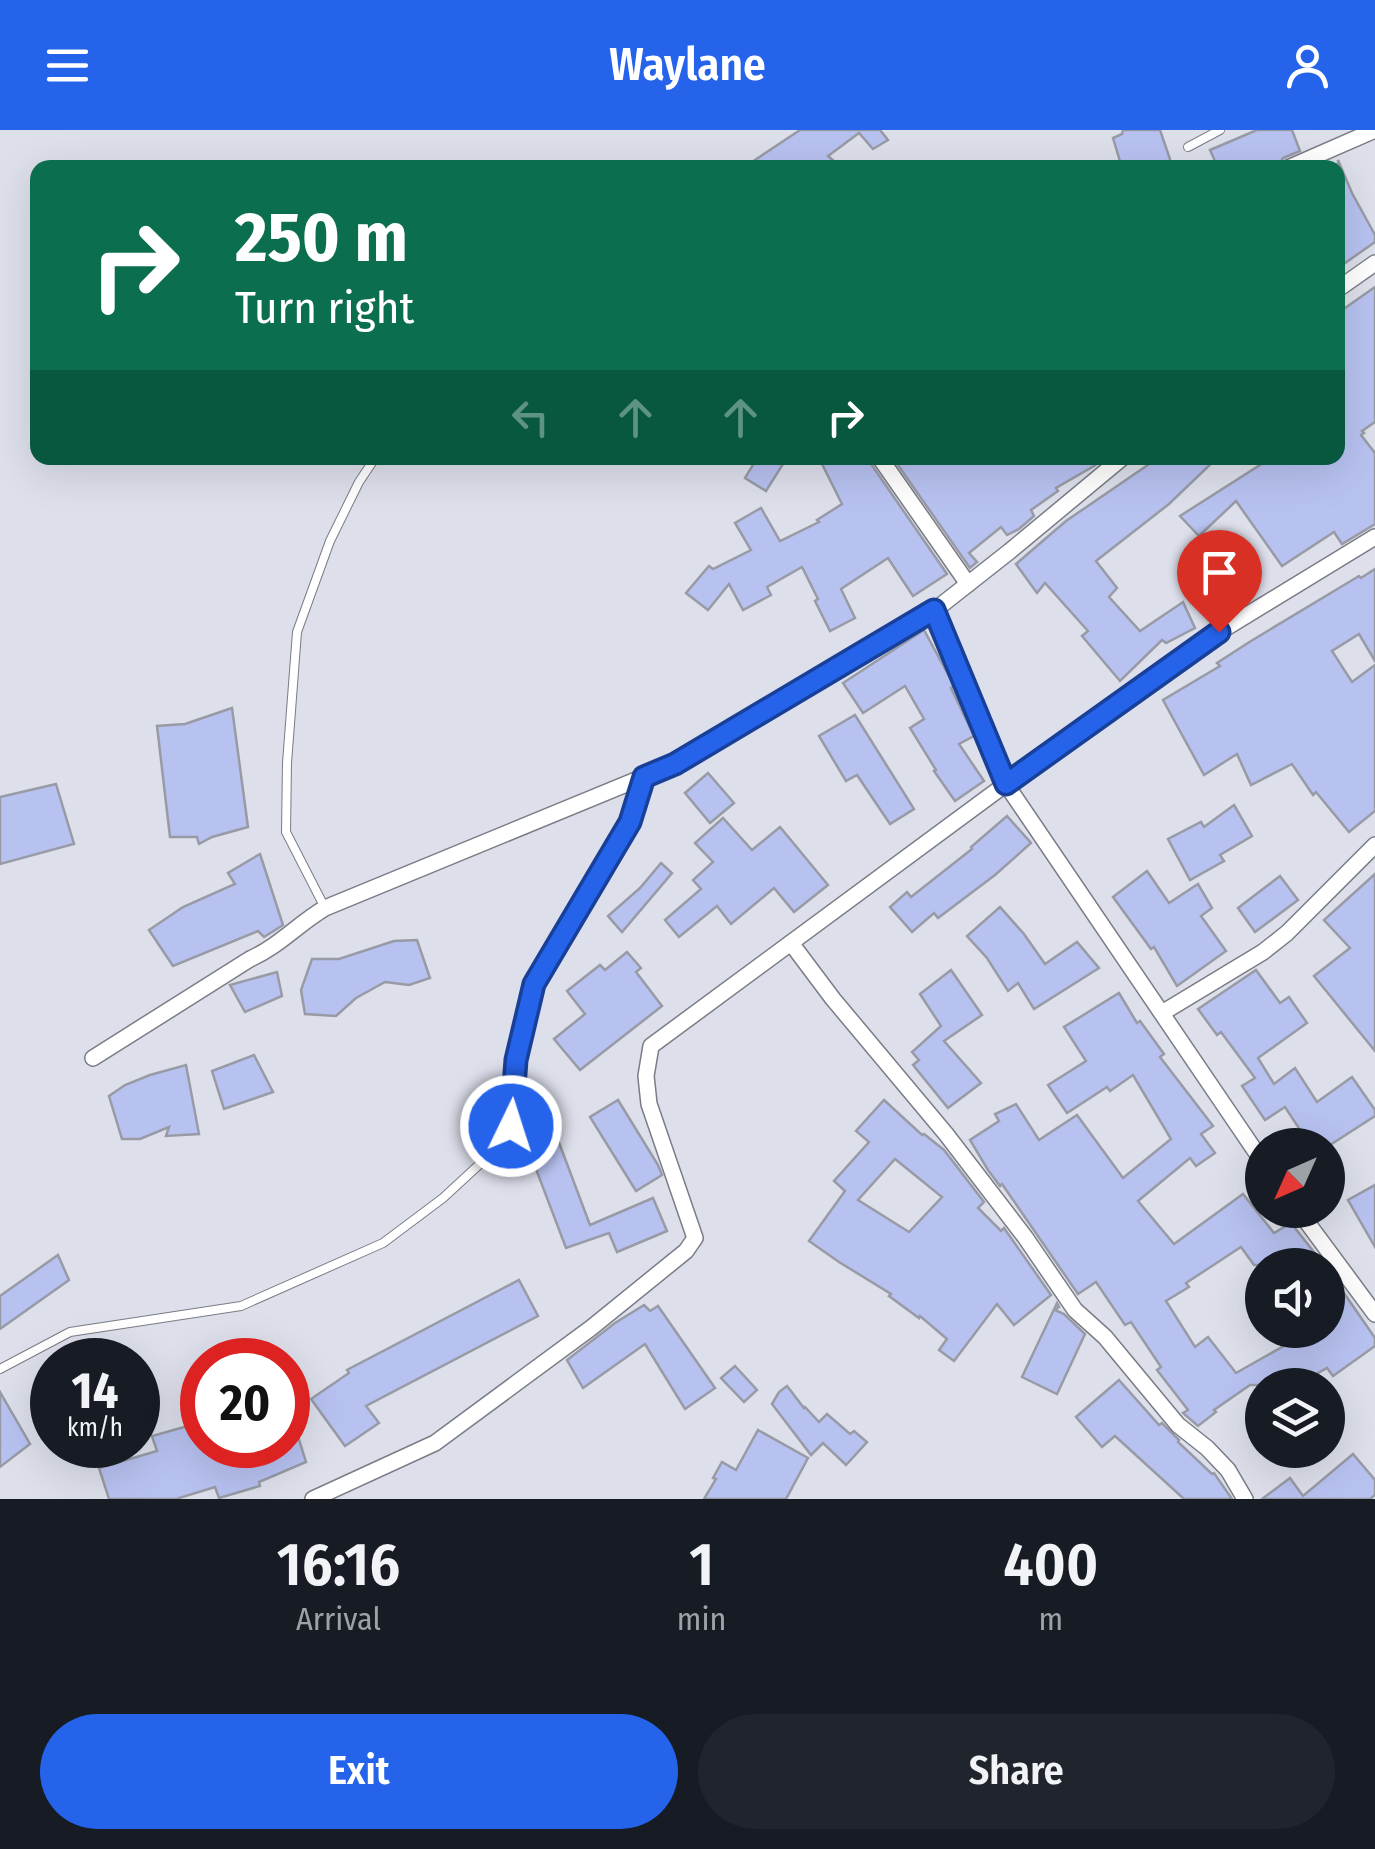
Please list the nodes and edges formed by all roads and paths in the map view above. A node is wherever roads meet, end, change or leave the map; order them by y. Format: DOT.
graph roads {
  1 [pos="1220,130"];
  2 [pos="1375,130"];
  3 [pos="1188,147"];
  4 [pos="1306,160"];
  5 [pos="1375,263"];
  6 [pos="1345,283"];
  7 [pos="370,465"];
  8 [pos="885,465"];
  9 [pos="1113,465"];
  10 [pos="1375,537"];
  11 [pos="968,584"];
  12 [pos="934,610"];
  13 [pos="644,777"];
  14 [pos="1006,784"];
  15 [pos="1375,846"];
  16 [pos="325,908"];
  17 [pos="791,943"];
  18 [pos="1162,1013"];
  19 [pos="93,1058"];
  20 [pos="1245,1136"];
  21 [pos="1311,1228"];
  22 [pos="1375,1314"];
  23 [pos="0,1370"];
  24 [pos="312,1499"];
  25 [pos="1245,1499"];
  1 -- 3 [label="lane"];
  2 -- 4 [label="street"];
  5 -- 6 [label="street"];
  7 -- 16 [label="lane"];
  8 -- 11 [label="street"];
  9 -- 11 [label="street"];
  10 -- 14 [label="street"];
  11 -- 12 [label="street"];
  12 -- 13 [label="street"];
  12 -- 14 [label="street"];
  13 -- 16 [label="street"];
  13 -- 23 [label="lane"];
  14 -- 17 [label="street"];
  14 -- 18 [label="street"];
  15 -- 18 [label="street"];
  16 -- 19 [label="street"];
  17 -- 24 [label="street"];
  17 -- 25 [label="street"];
  18 -- 20 [label="street"];
  21 -- 22 [label="street"];
}
